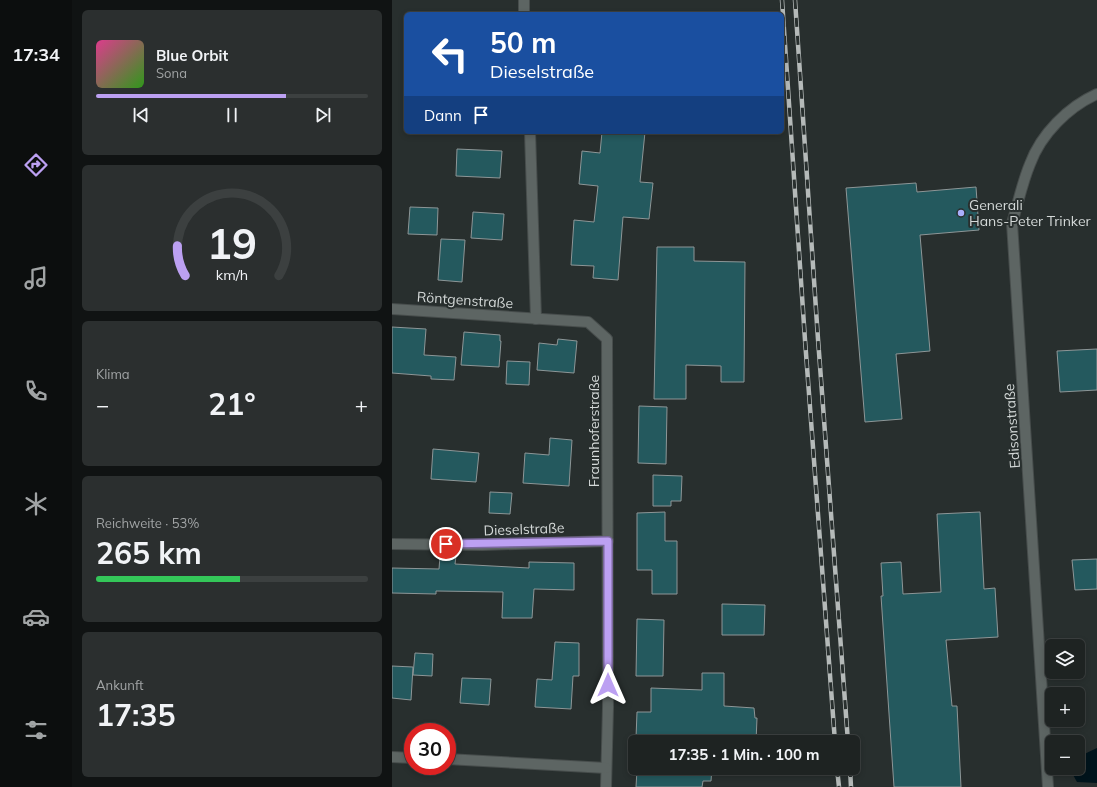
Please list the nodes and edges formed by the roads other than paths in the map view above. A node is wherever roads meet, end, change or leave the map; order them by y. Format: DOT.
graph roads {
  1 [pos="524,0"];
  2 [pos="524,12"];
  3 [pos="1097,94"];
  4 [pos="530,134"];
  5 [pos="392,309"];
  6 [pos="536,319"];
  7 [pos="608,541"];
  8 [pos="392,544"];
  9 [pos="392,757"];
  10 [pos="404,758"];
  11 [pos="456,760"];
  12 [pos="606,768"];
  13 [pos="606,787"];
  14 [pos="1048,787"];
  1 -- 2 [label="street"];
  3 -- 14 [label="street, Edisonstraße"];
  4 -- 6 [label="street"];
  5 -- 6 [label="street, Röntgenstraße"];
  6 -- 7 [label="street, Fraunhoferstraße"];
  7 -- 8 [label="street, Dieselstraße"];
  7 -- 12 [label="street, Fraunhoferstraße"];
  9 -- 10 [label="street"];
  11 -- 12 [label="street"];
  12 -- 13 [label="street, Fraunhoferstraße"];
}
